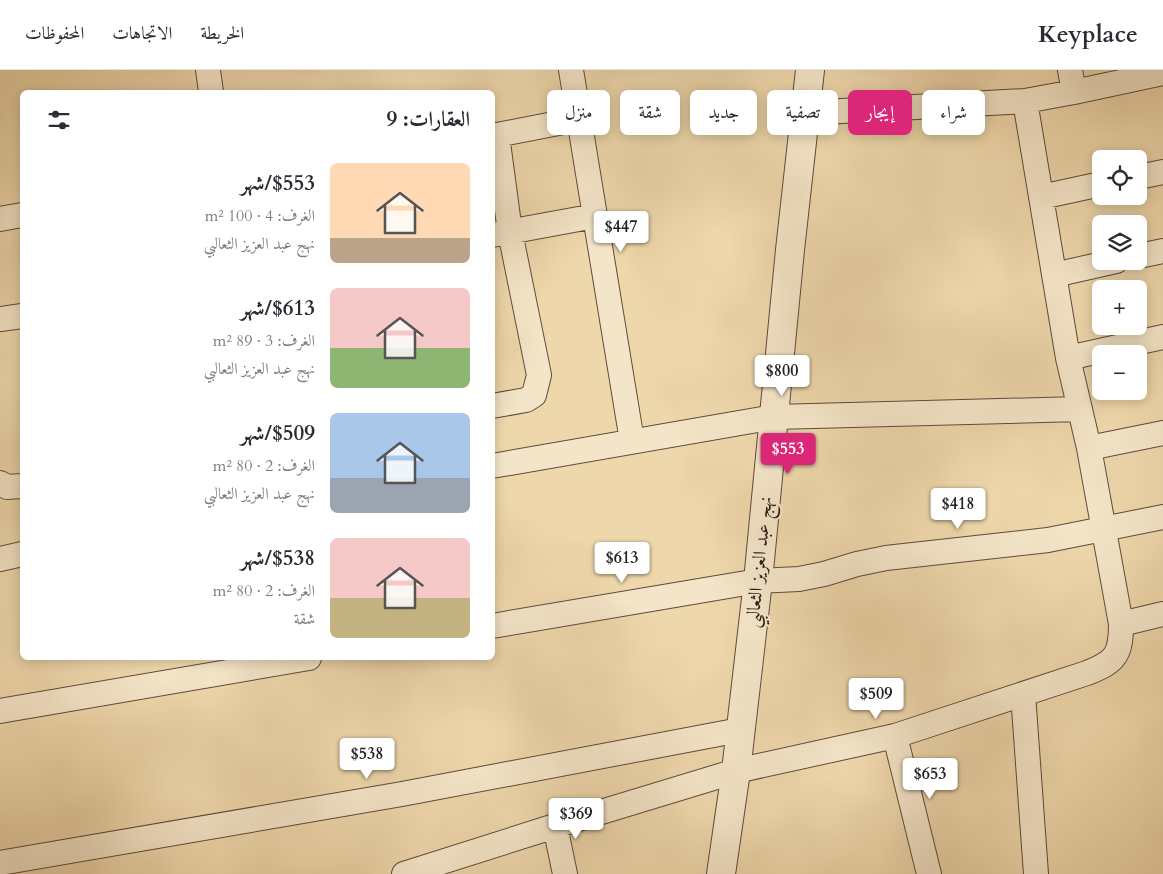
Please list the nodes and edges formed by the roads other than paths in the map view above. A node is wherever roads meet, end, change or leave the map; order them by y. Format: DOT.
graph roads {
  1 [pos="208,70"];
  2 [pos="571,70"];
  3 [pos="810,70"];
  4 [pos="1163,73"];
  5 [pos="1072,81"];
  6 [pos="212,90"];
  7 [pos="574,90"];
  8 [pos="808,90"];
  9 [pos="1025,100"];
  10 [pos="838,112"];
  11 [pos="547,125"];
  12 [pos="582,135"];
  13 [pos="804,135"];
  14 [pos="495,136"];
  15 [pos="1163,172"];
  16 [pos="1147,175"];
  17 [pos="1092,186"];
  18 [pos="1041,196"];
  19 [pos="20,215"];
  20 [pos="595,216"];
  21 [pos="0,218"];
  22 [pos="501,234"];
  23 [pos="1163,251"];
  24 [pos="1147,254"];
  25 [pos="1092,266"];
  26 [pos="1054,275"];
  27 [pos="20,316"];
  28 [pos="0,319"];
  29 [pos="1163,337"];
  30 [pos="1068,358"];
  31 [pos="495,405"];
  32 [pos="1080,409"];
  33 [pos="774,416"];
  34 [pos="1163,433"];
  35 [pos="632,441"];
  36 [pos="1090,448"];
  37 [pos="495,465"];
  38 [pos="0,483"];
  39 [pos="20,486"];
  40 [pos="1163,517"];
  41 [pos="1103,529"];
  42 [pos="20,554"];
  43 [pos="0,558"];
  44 [pos="758,581"];
  45 [pos="1163,614"];
  46 [pos="1121,624"];
  47 [pos="495,625"];
  48 [pos="297,660"];
  49 [pos="1023,694"];
  50 [pos="0,710"];
  51 [pos="740,730"];
  52 [pos="895,736"];
  53 [pos="736,772"];
  54 [pos="555,826"];
  55 [pos="0,863"];
  56 [pos="443,868"];
  57 [pos="404,874"];
  58 [pos="565,874"];
  59 [pos="721,874"];
  60 [pos="929,874"];
  61 [pos="1036,874"];
  1 -- 6 [label="street"];
  2 -- 7 [label="street"];
  3 -- 8 [label="street, نهج عبد العزيز الثعالبي"];
  4 -- 5 [label="street"];
  5 -- 9 [label="street"];
  9 -- 10 [label="street"];
  9 -- 18 [label="street"];
  11 -- 14 [label="street"];
  12 -- 20 [label="street"];
  13 -- 33 [label="street, نهج عبد العزيز الثعالبي"];
  14 -- 22 [label="street"];
  15 -- 16 [label="street"];
  17 -- 18 [label="street"];
  18 -- 26 [label="street"];
  19 -- 21 [label="street"];
  20 -- 22 [label="street"];
  20 -- 35 [label="street"];
  22 -- 31 [label="street"];
  23 -- 24 [label="street"];
  25 -- 26 [label="street"];
  26 -- 30 [label="street"];
  27 -- 28 [label="street"];
  29 -- 30 [label="street"];
  30 -- 32 [label="street"];
  32 -- 33 [label="street"];
  32 -- 36 [label="street"];
  33 -- 35 [label="street"];
  33 -- 44 [label="street, نهج عبد العزيز الثعالبي"];
  34 -- 36 [label="street"];
  35 -- 37 [label="street"];
  36 -- 41 [label="street"];
  38 -- 39 [label="street"];
  40 -- 41 [label="street"];
  41 -- 44 [label="street"];
  41 -- 46 [label="street"];
  42 -- 43 [label="street"];
  44 -- 47 [label="street"];
  44 -- 51 [label="street, نهج عبد العزيز الثعالبي"];
  45 -- 46 [label="street"];
  46 -- 49 [label="street"];
  48 -- 50 [label="street"];
  49 -- 52 [label="street"];
  49 -- 61 [label="street"];
  51 -- 53 [label="street, نهج عبد العزيز الثعالبي"];
  51 -- 55 [label="street"];
  52 -- 53 [label="street"];
  52 -- 60 [label="street"];
  53 -- 54 [label="street"];
  53 -- 59 [label="street, نهج عبد العزيز الثعالبي"];
  54 -- 56 [label="street"];
  54 -- 58 [label="street"];
  56 -- 57 [label="street"];
}
